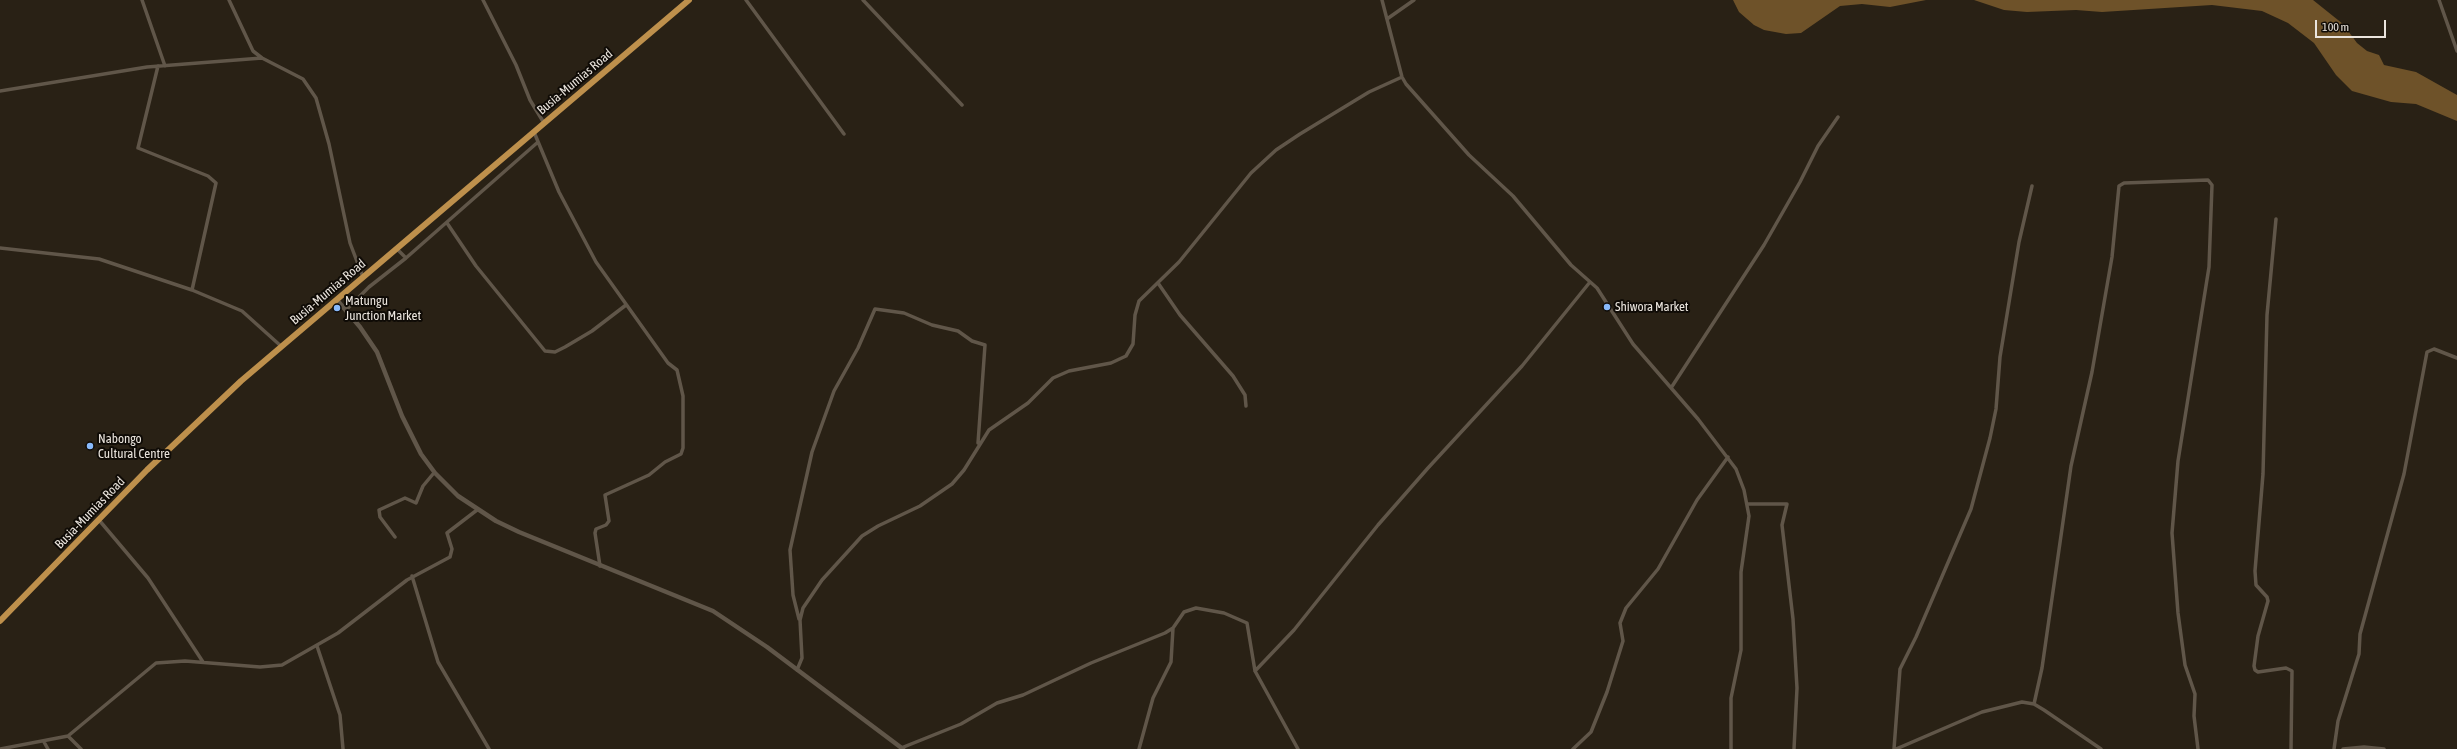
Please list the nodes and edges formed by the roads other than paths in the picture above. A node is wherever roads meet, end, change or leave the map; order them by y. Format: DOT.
graph roads {
  1 [pos="142,0"];
  2 [pos="229,0"];
  3 [pos="483,0"];
  4 [pos="689,0"];
  5 [pos="746,0"];
  6 [pos="864,0"];
  7 [pos="1382,0"];
  8 [pos="1414,0"];
  9 [pos="2439,0"];
  10 [pos="1387,19"];
  11 [pos="2457,51"];
  12 [pos="262,58"];
  13 [pos="158,66"];
  14 [pos="165,66"];
  15 [pos="1402,77"];
  16 [pos="0,90"];
  17 [pos="962,105"];
  18 [pos="1838,117"];
  19 [pos="544,123"];
  20 [pos="534,132"];
  21 [pos="844,134"];
  22 [pos="538,142"];
  23 [pos="2032,186"];
  24 [pos="2276,219"];
  25 [pos="447,223"];
  26 [pos="0,248"];
  27 [pos="397,249"];
  28 [pos="406,258"];
  29 [pos="363,277"];
  30 [pos="1590,282"];
  31 [pos="1158,283"];
  32 [pos="192,290"];
  33 [pos="337,300"];
  34 [pos="626,305"];
  35 [pos="346,310"];
  36 [pos="282,346"];
  37 [pos="2457,358"];
  38 [pos="1671,388"];
  39 [pos="1246,406"];
  40 [pos="978,445"];
  41 [pos="1728,458"];
  42 [pos="433,474"];
  43 [pos="1748,504"];
  44 [pos="478,510"];
  45 [pos="99,520"];
  46 [pos="396,538"];
  47 [pos="600,566"];
  48 [pos="412,576"];
  49 [pos="800,620"];
  50 [pos="0,621"];
  51 [pos="1173,628"];
  52 [pos="317,646"];
  53 [pos="203,662"];
  54 [pos="797,670"];
  55 [pos="1256,671"];
  56 [pos="2034,704"];
  57 [pos="68,736"];
  58 [pos="44,742"];
  59 [pos="902,748"];
  60 [pos="1904,748"];
  61 [pos="0,749"];
  62 [pos="48,749"];
  63 [pos="81,749"];
  64 [pos="343,749"];
  65 [pos="489,749"];
  66 [pos="1139,749"];
  67 [pos="1298,749"];
  68 [pos="1573,749"];
  69 [pos="1731,749"];
  70 [pos="1794,749"];
  71 [pos="1895,749"];
  72 [pos="2100,749"];
  73 [pos="2198,749"];
  74 [pos="2291,749"];
  75 [pos="2334,749"];
  76 [pos="2343,749"];
  77 [pos="2384,749"];
  1 -- 14 [label="street"];
  2 -- 12 [label="street"];
  3 -- 19 [label="street"];
  4 -- 19 [label="highway, Busia-Mumias Road"];
  5 -- 21 [label="street"];
  6 -- 17 [label="street"];
  7 -- 10 [label="street"];
  8 -- 10 [label="street"];
  9 -- 11 [label="street"];
  10 -- 15 [label="street"];
  12 -- 14 [label="street"];
  12 -- 29 [label="street"];
  13 -- 14 [label="street"];
  13 -- 16 [label="street"];
  13 -- 32 [label="street"];
  15 -- 30 [label="street"];
  15 -- 31 [label="street"];
  18 -- 38 [label="street"];
  19 -- 20 [label="highway, Busia-Mumias Road"];
  20 -- 22 [label="street"];
  20 -- 27 [label="highway, Busia-Mumias Road"];
  22 -- 25 [label="street"];
  22 -- 34 [label="street"];
  23 -- 71 [label="street"];
  24 -- 74 [label="street"];
  25 -- 28 [label="street"];
  25 -- 34 [label="street"];
  26 -- 32 [label="street"];
  27 -- 28 [label="street"];
  27 -- 29 [label="highway, Busia-Mumias Road"];
  28 -- 35 [label="street"];
  29 -- 33 [label="highway, Busia-Mumias Road"];
  30 -- 38 [label="street"];
  30 -- 55 [label="street"];
  31 -- 39 [label="street"];
  31 -- 40 [label="street"];
  32 -- 36 [label="street"];
  33 -- 35 [label="street"];
  33 -- 36 [label="highway, Busia-Mumias Road"];
  34 -- 47 [label="street"];
  35 -- 44 [label="street"];
  36 -- 45 [label="highway, Busia-Mumias Road"];
  37 -- 75 [label="street"];
  38 -- 41 [label="street"];
  40 -- 49 [label="street"];
  40 -- 49 [label="street"];
  41 -- 43 [label="street"];
  41 -- 68 [label="street"];
  42 -- 46 [label="street"];
  43 -- 69 [label="street"];
  43 -- 70 [label="street"];
  44 -- 47 [label="street"];
  44 -- 48 [label="street"];
  45 -- 50 [label="highway, Busia-Mumias Road"];
  45 -- 53 [label="street"];
  47 -- 54 [label="street"];
  48 -- 52 [label="street"];
  48 -- 65 [label="street"];
  49 -- 54 [label="street"];
  51 -- 55 [label="street"];
  51 -- 59 [label="street"];
  51 -- 66 [label="street"];
  52 -- 53 [label="street"];
  52 -- 64 [label="street"];
  53 -- 57 [label="street"];
  54 -- 59 [label="street"];
  55 -- 67 [label="street"];
  56 -- 60 [label="street"];
  56 -- 72 [label="street"];
  56 -- 73 [label="street"];
  57 -- 58 [label="street"];
  57 -- 63 [label="street"];
  58 -- 61 [label="street"];
  58 -- 62 [label="street"];
  60 -- 71 [label="street"];
  76 -- 77 [label="street"];
}
